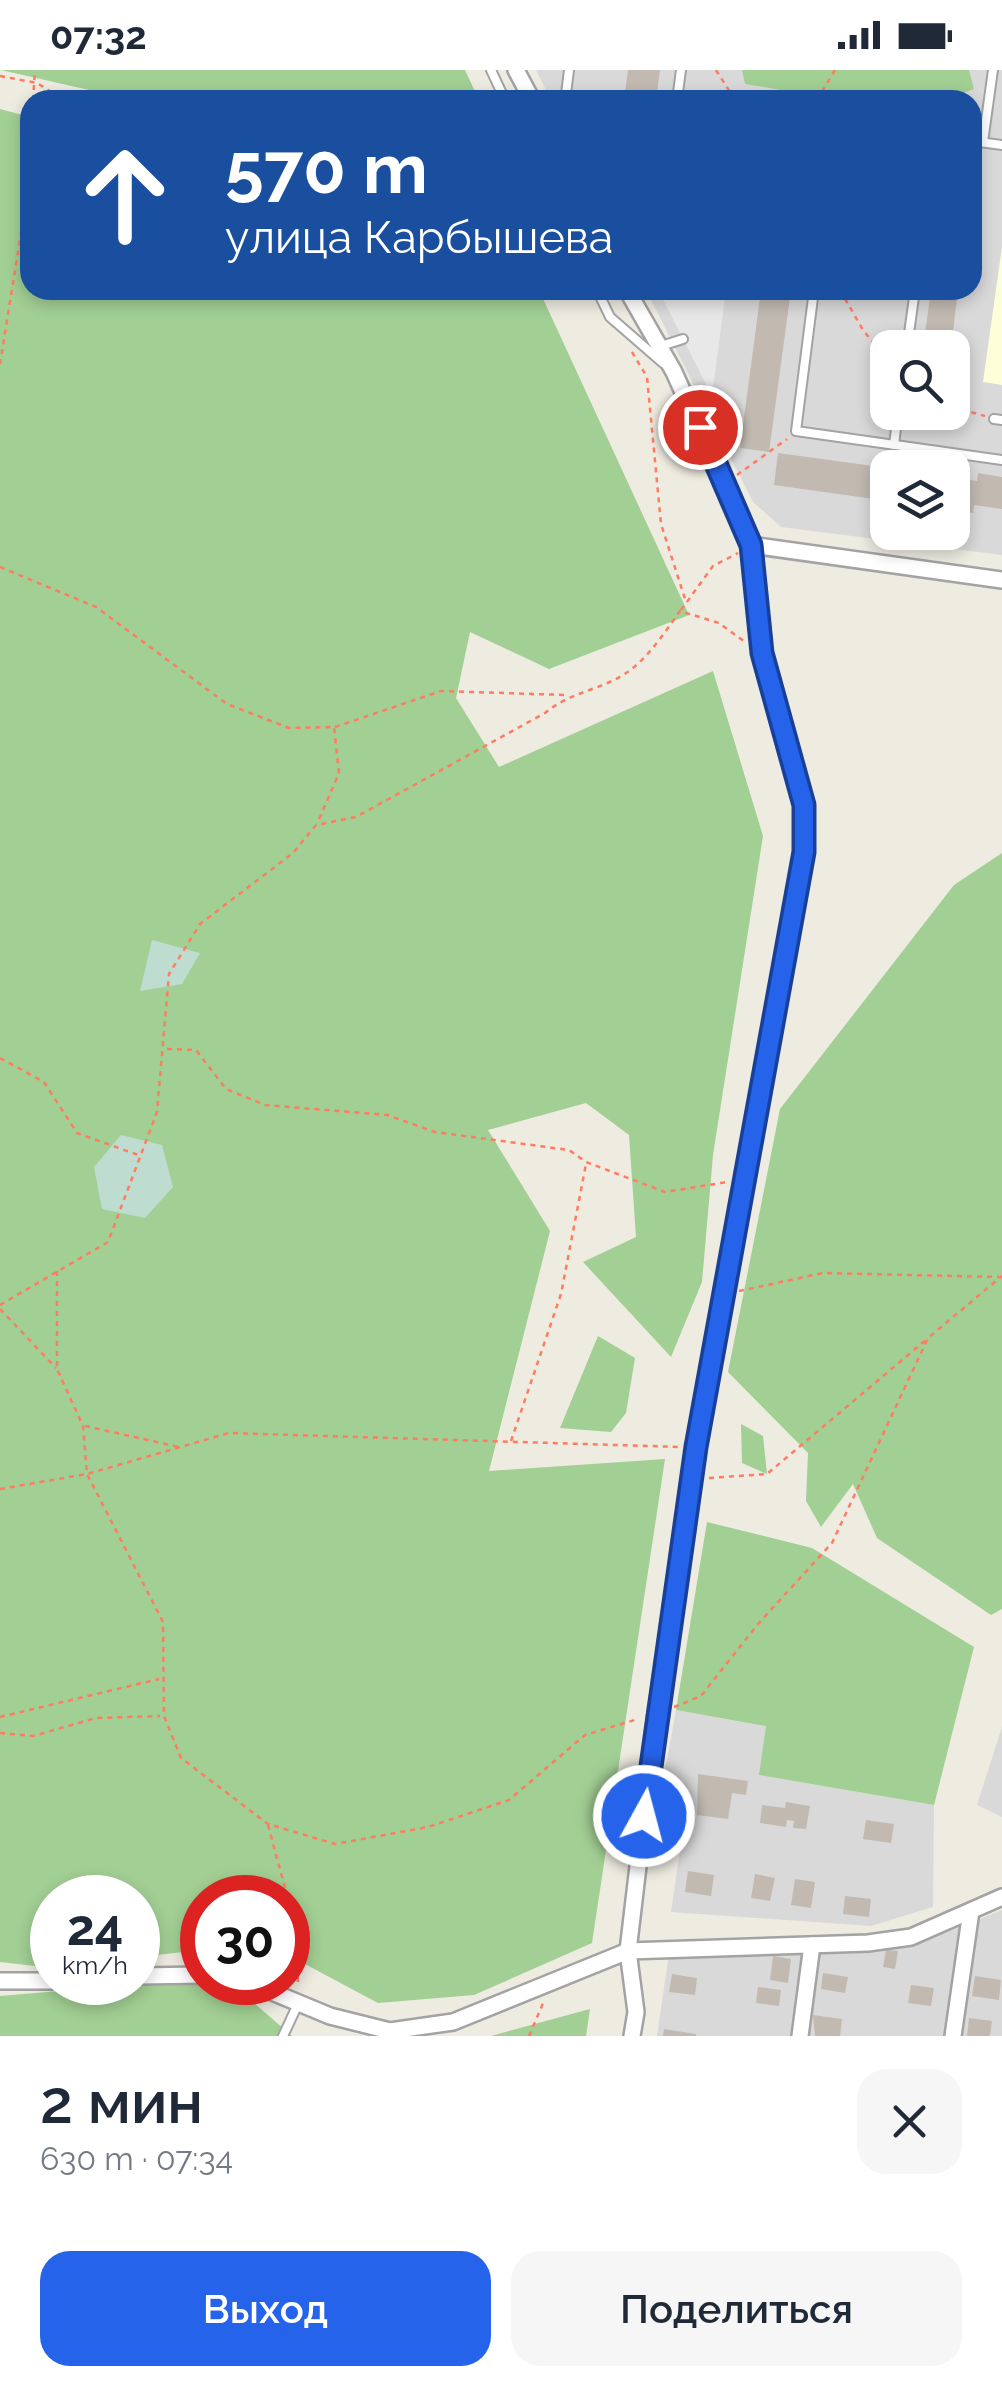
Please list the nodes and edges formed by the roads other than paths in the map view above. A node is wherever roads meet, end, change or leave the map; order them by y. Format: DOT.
graph roads {
  1 [pos="993,70"];
  2 [pos="983,142"];
  3 [pos="1002,145"];
  4 [pos="602,300"];
  5 [pos="632,300"];
  6 [pos="813,300"];
  7 [pos="914,300"];
  8 [pos="909,330"];
  9 [pos="683,339"];
  10 [pos="657,347"];
  11 [pos="674,372"];
  12 [pos="896,430"];
  13 [pos="894,444"];
  14 [pos="1002,460"];
  15 [pos="751,545"];
  16 [pos="1002,580"];
  17 [pos="1002,1898"];
  18 [pos="971,1911"];
  19 [pos="812,1945"];
  20 [pos="628,1951"];
  21 [pos="0,1981"];
  22 [pos="30,1981"];
  23 [pos="298,2005"];
  24 [pos="304,2005"];
  25 [pos="282,2036"];
  26 [pos="632,2036"];
  27 [pos="800,2036"];
  28 [pos="952,2036"];
  1 -- 2 [label="lane"];
  2 -- 3 [label="lane"];
  4 -- 11 [label="lane"];
  5 -- 10 [label="street"];
  6 -- 13 [label="lane"];
  7 -- 8 [label="lane"];
  9 -- 10 [label="lane"];
  10 -- 11 [label="street"];
  11 -- 15 [label="street"];
  12 -- 13 [label="lane"];
  13 -- 14 [label="lane"];
  15 -- 16 [label="street"];
  15 -- 20 [label="street"];
  17 -- 18 [label="street"];
  18 -- 19 [label="street"];
  18 -- 28 [label="street"];
  19 -- 20 [label="street"];
  19 -- 27 [label="street"];
  20 -- 24 [label="street"];
  20 -- 26 [label="street"];
  21 -- 22 [label="street"];
  23 -- 25 [label="lane"];
}
